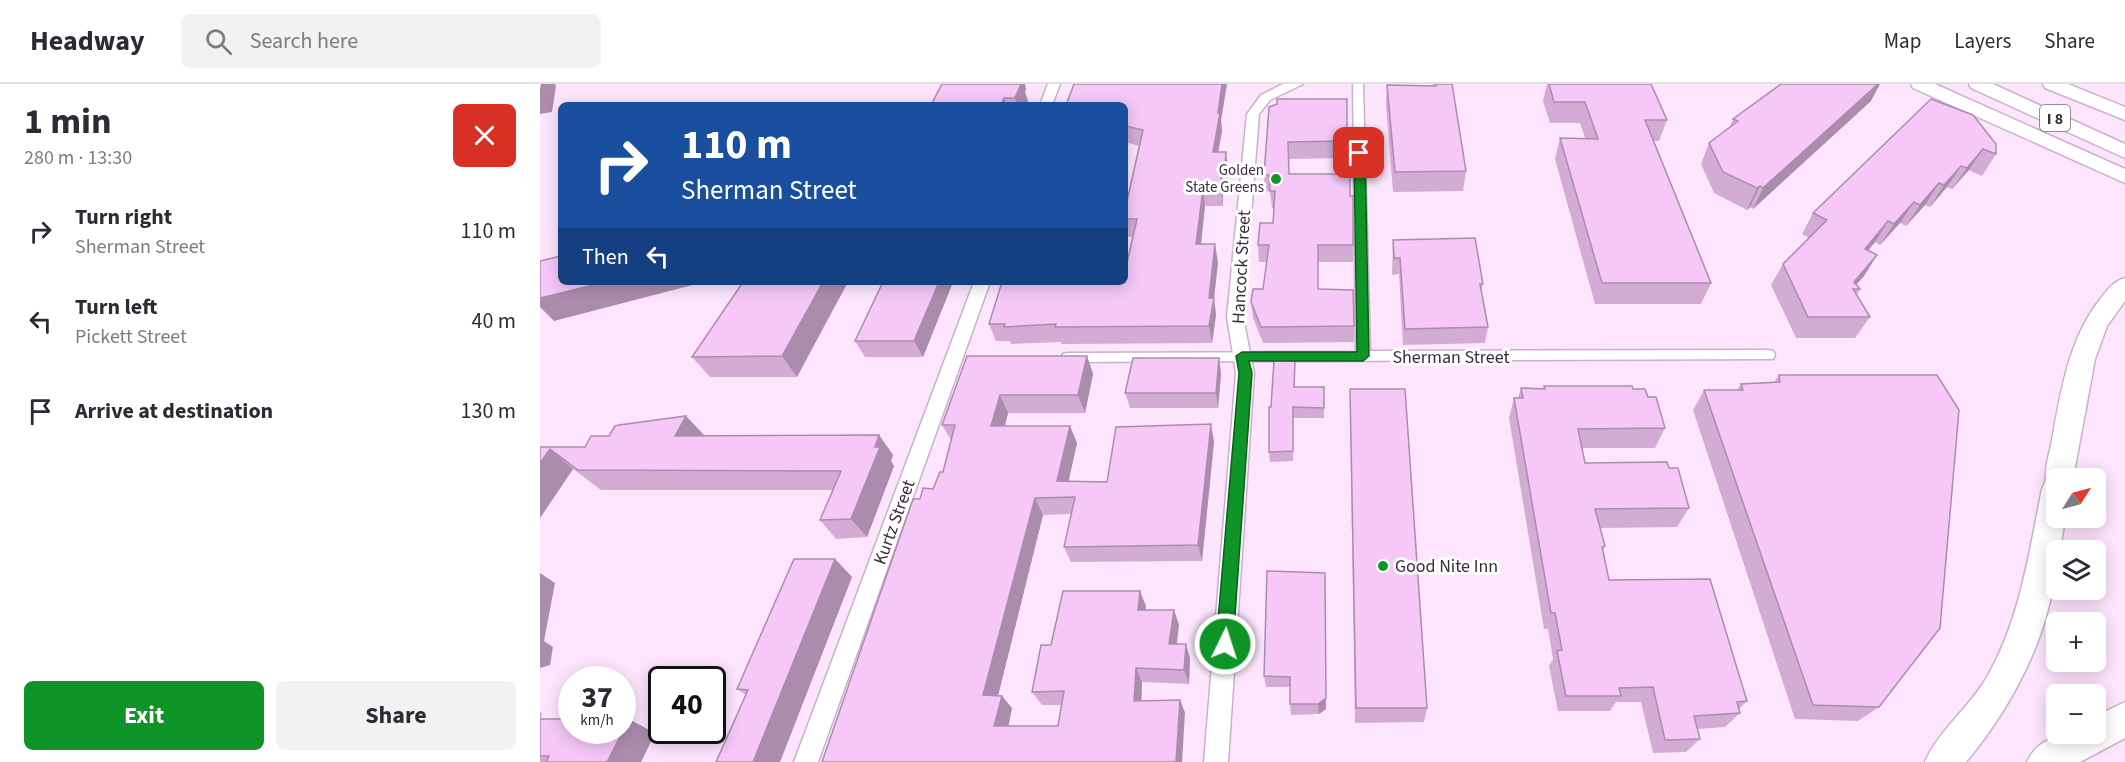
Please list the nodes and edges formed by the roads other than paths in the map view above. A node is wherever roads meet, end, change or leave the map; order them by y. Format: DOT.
graph roads {
  1 [pos="1054,84"];
  2 [pos="1298,84"];
  3 [pos="1358,84"];
  4 [pos="1920,84"];
  5 [pos="1978,84"];
  6 [pos="2052,84"];
  7 [pos="2083,84"];
  8 [pos="2125,100"];
  9 [pos="1047,102"];
  10 [pos="2125,114"];
  11 [pos="2125,152"];
  12 [pos="2125,177"];
  13 [pos="981,285"];
  14 [pos="2125,286"];
  15 [pos="1242,356"];
  16 [pos="1363,356"];
  17 [pos="1768,356"];
  18 [pos="1059,358"];
  19 [pos="2061,468"];
  20 [pos="2048,528"];
  21 [pos="2125,719"];
  22 [pos="806,762"];
  23 [pos="1216,762"];
  24 [pos="1943,762"];
  25 [pos="2044,762"];
  1 -- 9 [label="street"];
  2 -- 15 [label="street, Hancock Street"];
  3 -- 16 [label="street"];
  4 -- 12 [label="highway"];
  5 -- 11 [label="highway, I 8"];
  6 -- 10 [label="highway"];
  7 -- 8 [label="highway, I 8"];
  13 -- 22 [label="street, Kurtz Street"];
  14 -- 19 [label="highway"];
  15 -- 16 [label="street, Sherman Street"];
  15 -- 18 [label="street, Sherman Street"];
  15 -- 23 [label="street, Hancock Street"];
  16 -- 17 [label="street, Sherman Street"];
  20 -- 24 [label="highway"];
  21 -- 25 [label="highway"];
}
